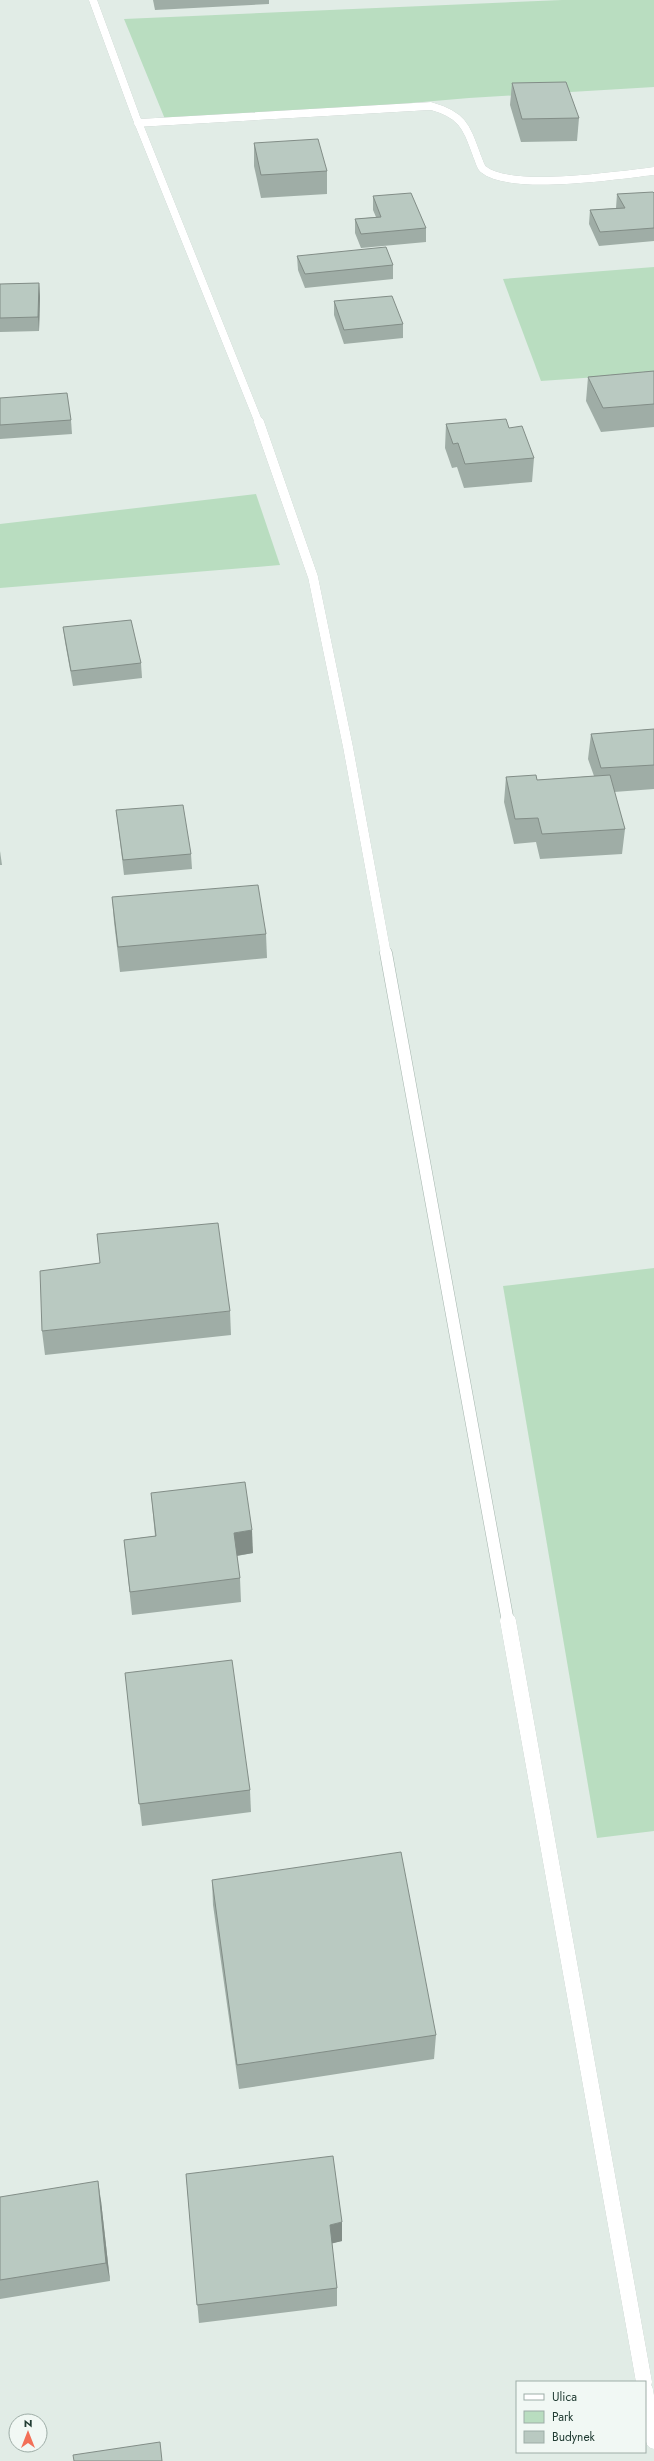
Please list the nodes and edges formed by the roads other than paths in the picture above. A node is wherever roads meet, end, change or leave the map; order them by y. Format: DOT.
graph roads {
  1 [pos="93,0"];
  2 [pos="138,123"];
  3 [pos="654,171"];
  4 [pos="644,2381"];
  5 [pos="646,2396"];
  6 [pos="654,2442"];
  1 -- 2 [label="street"];
  2 -- 3 [label="street"];
  2 -- 4 [label="street"];
  5 -- 6 [label="street"];
}
